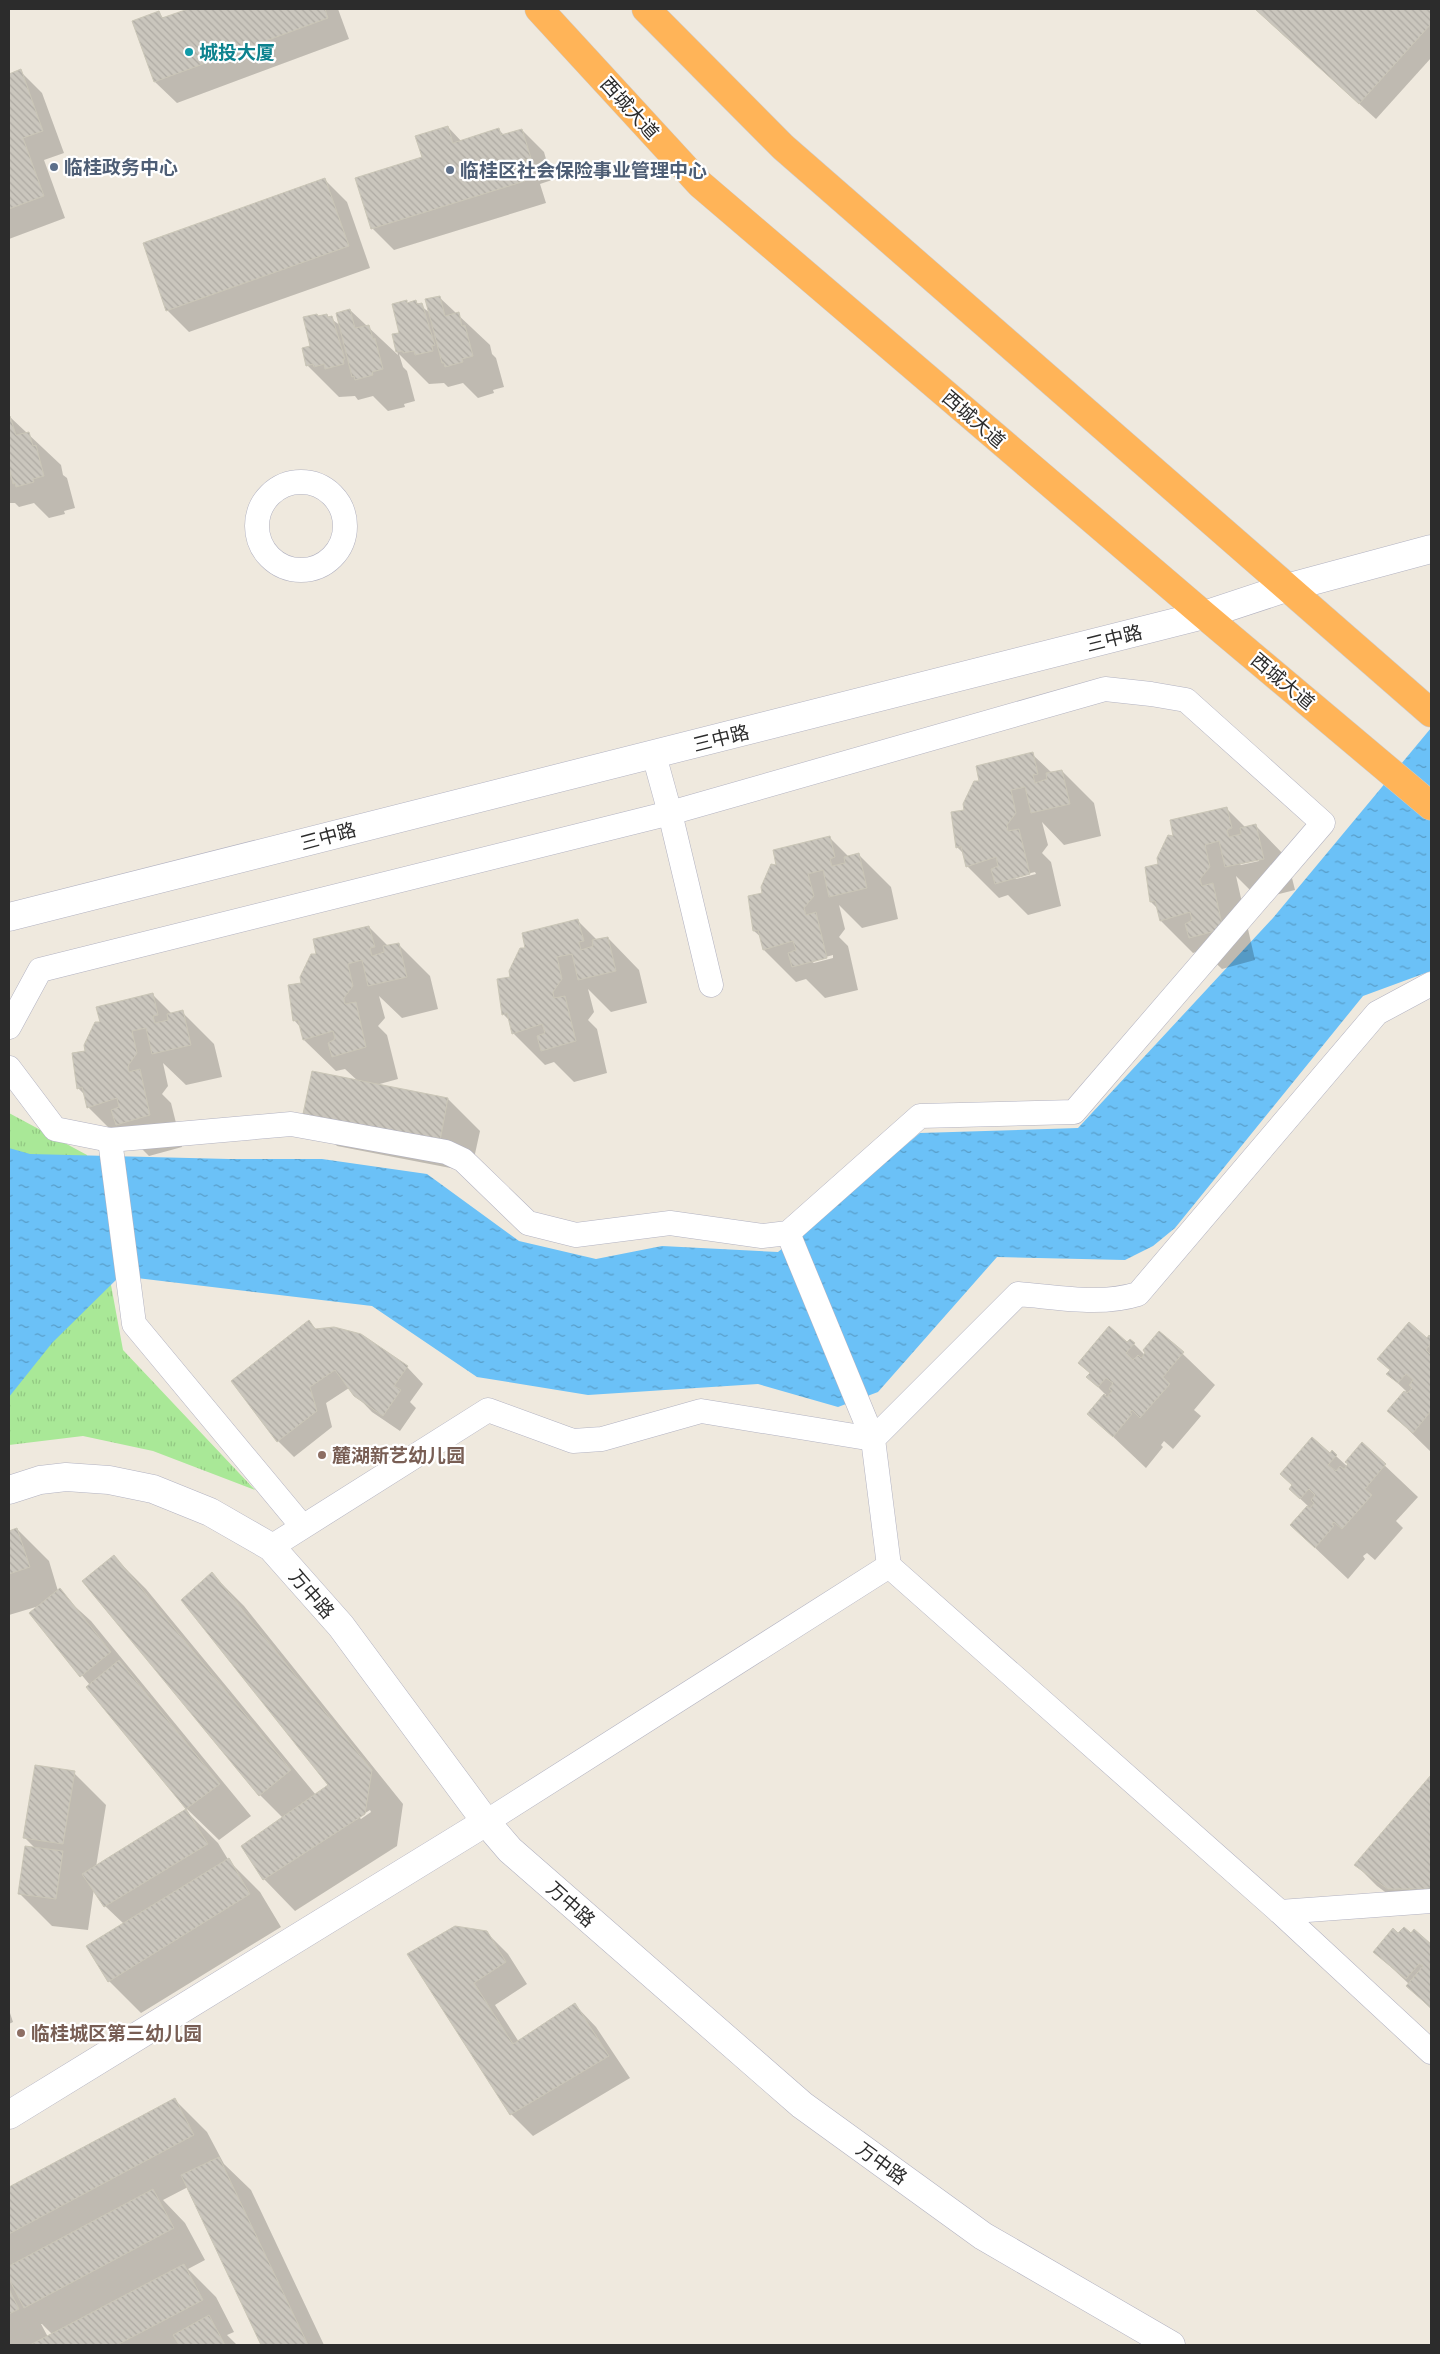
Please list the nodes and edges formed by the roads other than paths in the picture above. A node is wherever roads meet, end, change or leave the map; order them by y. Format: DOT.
graph roads {
  1 [pos="539,9"];
  2 [pos="646,9"];
  3 [pos="1431,549"];
  4 [pos="1286,588"];
  5 [pos="1204,616"];
  6 [pos="1431,713"];
  7 [pos="654,755"];
  8 [pos="1431,806"];
  9 [pos="670,813"];
  10 [pos="9,917"];
  11 [pos="1431,984"];
  12 [pos="711,985"];
  13 [pos="9,1027"];
  14 [pos="9,1068"];
  15 [pos="110,1140"];
  16 [pos="788,1233"];
  17 [pos="873,1439"];
  18 [pos="9,1490"];
  19 [pos="302,1526"];
  20 [pos="271,1547"];
  21 [pos="888,1566"];
  22 [pos="486,1822"];
  23 [pos="1431,1901"];
  24 [pos="1280,1912"];
  25 [pos="1431,2052"];
  26 [pos="9,2115"];
  27 [pos="1171,2345"];
  1 -- 5 [label="highway, 西城大道"];
  2 -- 4 [label="highway"];
  3 -- 4 [label="street, 三中路"];
  4 -- 5 [label="street, 三中路"];
  4 -- 6 [label="highway"];
  5 -- 7 [label="street, 三中路"];
  5 -- 8 [label="highway, 西城大道"];
  7 -- 9 [label="street"];
  7 -- 10 [label="street, 三中路"];
  9 -- 12 [label="street"];
  9 -- 13 [label="street"];
  9 -- 16 [label="street"];
  11 -- 17 [label="street"];
  14 -- 15 [label="street"];
  15 -- 16 [label="street"];
  15 -- 19 [label="street"];
  16 -- 17 [label="street"];
  17 -- 19 [label="street"];
  17 -- 21 [label="street"];
  18 -- 20 [label="street, 万中路"];
  19 -- 20 [label="street"];
  20 -- 22 [label="street, 万中路"];
  21 -- 22 [label="street"];
  21 -- 24 [label="street"];
  22 -- 26 [label="street"];
  22 -- 27 [label="street, 万中路"];
  23 -- 24 [label="street"];
  24 -- 25 [label="street"];
}
